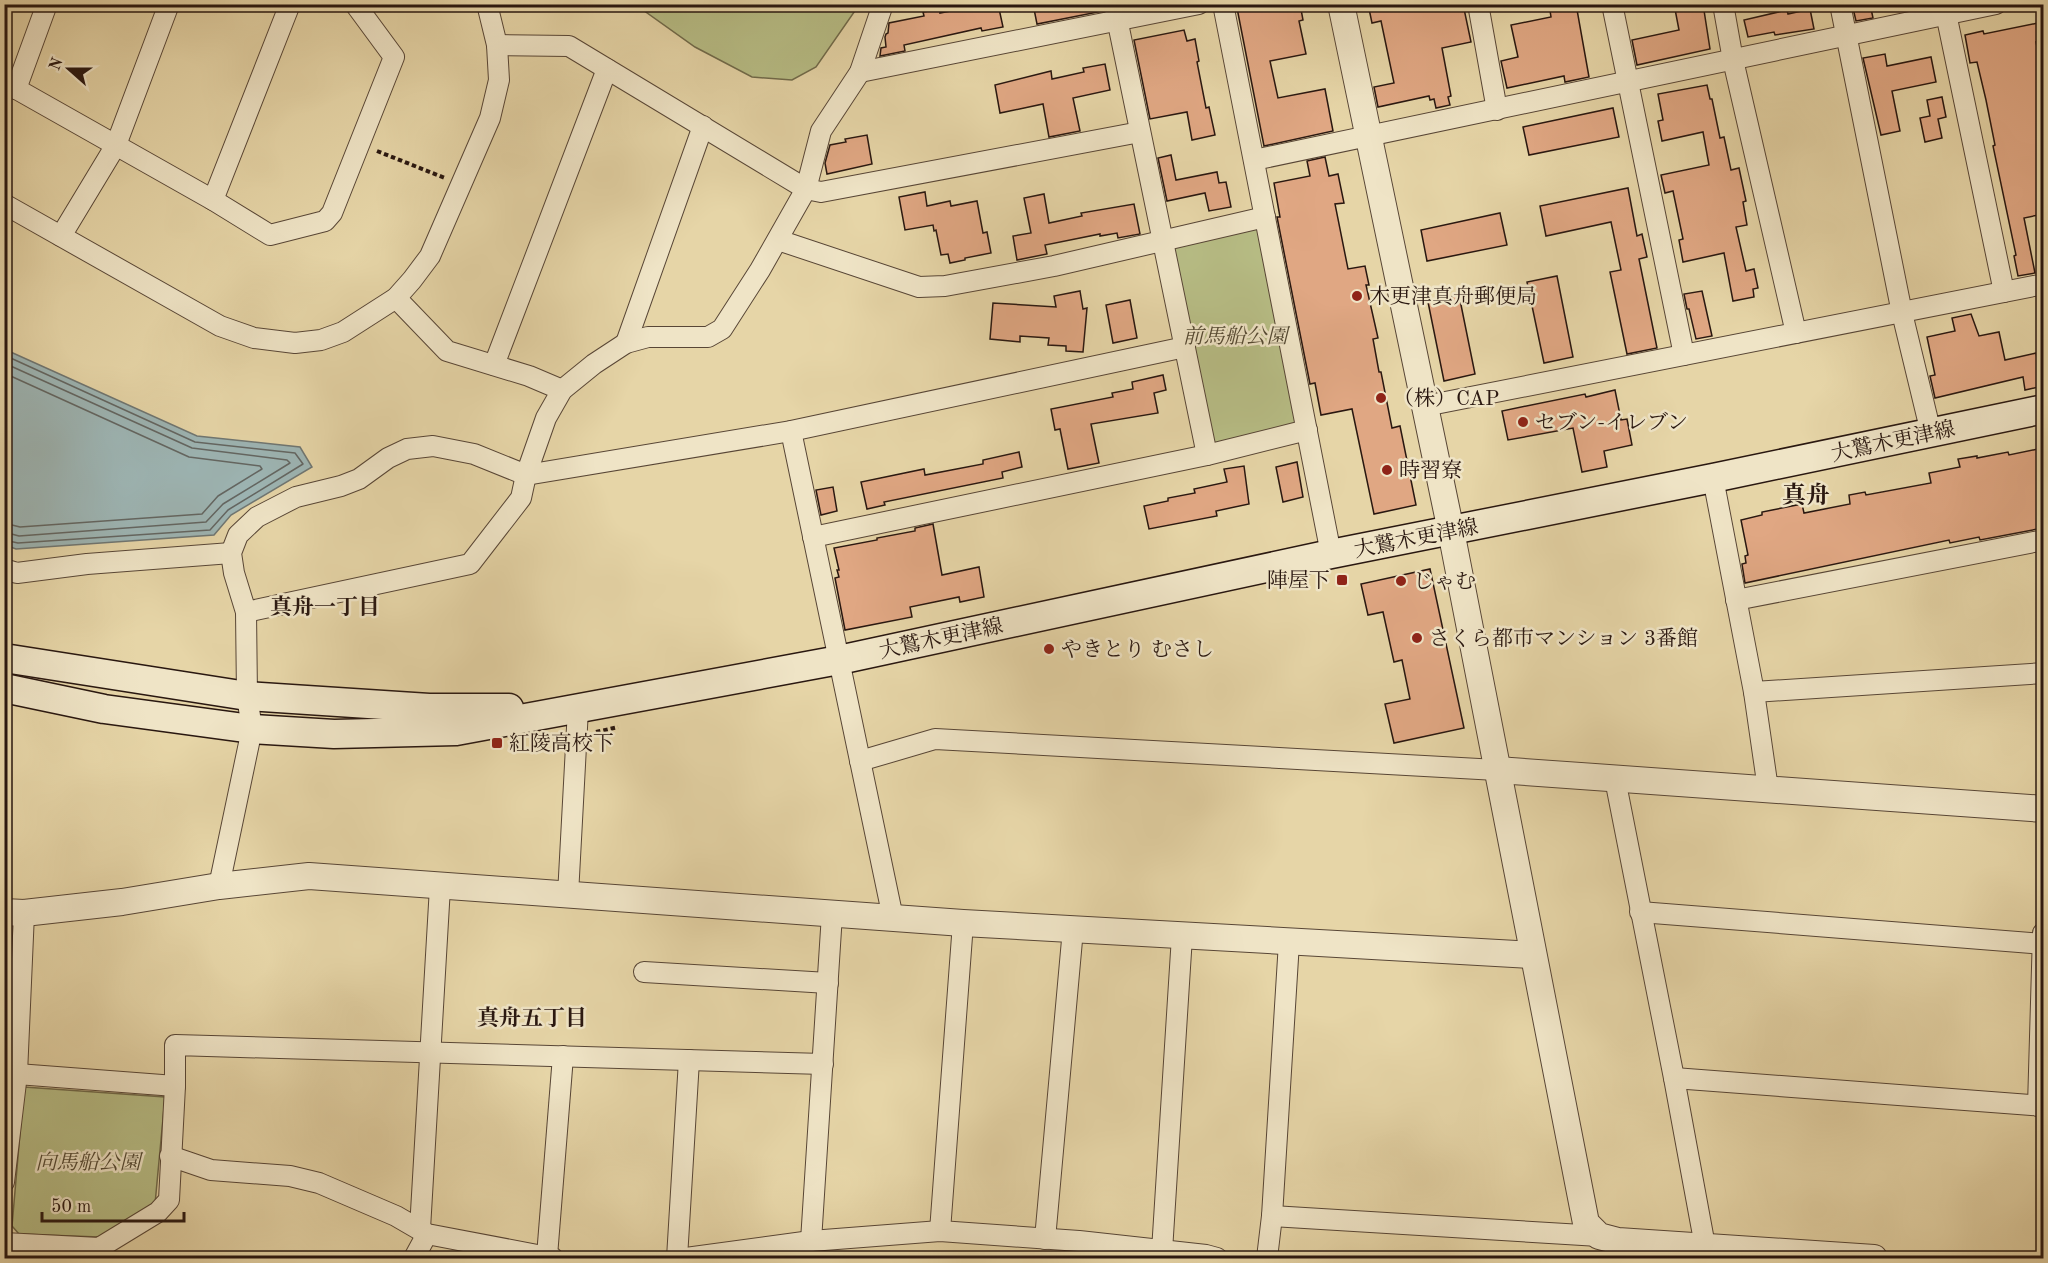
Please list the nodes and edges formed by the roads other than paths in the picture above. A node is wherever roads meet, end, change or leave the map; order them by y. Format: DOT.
graph roads {
  1 [pos="48,4"];
  2 [pos="169,4"];
  3 [pos="290,4"];
  4 [pos="355,4"];
  5 [pos="487,4"];
  6 [pos="883,4"];
  7 [pos="1199,4"];
  8 [pos="1223,4"];
  9 [pos="1341,4"];
  10 [pos="1478,4"];
  11 [pos="1612,4"];
  12 [pos="1723,4"];
  13 [pos="1840,4"];
  14 [pos="1996,4"];
  15 [pos="1946,10"];
  16 [pos="1116,13"];
  17 [pos="1846,36"];
  18 [pos="497,45"];
  19 [pos="1733,60"];
  20 [pos="607,69"];
  21 [pos="860,72"];
  22 [pos="1627,82"];
  23 [pos="10,85"];
  24 [pos="1497,110"];
  25 [pos="703,126"];
  26 [pos="1140,132"];
  27 [pos="1369,137"];
  28 [pos="116,145"];
  29 [pos="1254,160"];
  30 [pos="806,189"];
  31 [pos="213,200"];
  32 [pos="4,204"];
  33 [pos="1265,217"];
  34 [pos="61,236"];
  35 [pos="778,240"];
  36 [pos="1163,241"];
  37 [pos="2043,284"];
  38 [pos="2004,292"];
  39 [pos="396,298"];
  40 [pos="1902,313"];
  41 [pos="1796,333"];
  42 [pos="626,344"];
  43 [pos="1185,347"];
  44 [pos="1684,355"];
  45 [pos="494,365"];
  46 [pos="562,390"];
  47 [pos="1425,406"];
  48 [pos="2043,409"];
  49 [pos="1307,430"];
  50 [pos="791,431"];
  51 [pos="1931,433"];
  52 [pos="1206,455"];
  53 [pos="526,475"];
  54 [pos="1713,478"];
  55 [pos="1452,531"];
  56 [pos="813,537"];
  57 [pos="2043,540"];
  58 [pos="231,553"];
  59 [pos="1332,554"];
  60 [pos="4,569"];
  61 [pos="1736,600"];
  62 [pos="246,612"];
  63 [pos="4,658"];
  64 [pos="839,660"];
  65 [pos="2043,673"];
  66 [pos="4,688"];
  67 [pos="1754,692"];
  68 [pos="247,696"];
  69 [pos="578,709"];
  70 [pos="252,729"];
  71 [pos="860,761"];
  72 [pos="1497,770"];
  73 [pos="1616,779"];
  74 [pos="1768,789"];
  75 [pos="2043,809"];
  76 [pos="219,886"];
  77 [pos="440,886"];
  78 [pos="568,896"];
  79 [pos="14,912"];
  80 [pos="1640,912"];
  81 [pos="832,914"];
  82 [pos="893,918"];
  83 [pos="963,923"];
  84 [pos="1073,929"];
  85 [pos="2043,931"];
  86 [pos="1182,936"];
  87 [pos="1289,942"];
  88 [pos="2043,944"];
  89 [pos="1533,955"];
  90 [pos="644,972"];
  91 [pos="828,983"];
  92 [pos="430,1053"];
  93 [pos="562,1056"];
  94 [pos="688,1060"];
  95 [pos="822,1064"];
  96 [pos="11,1074"];
  97 [pos="1674,1078"];
  98 [pos="175,1086"];
  99 [pos="2041,1106"];
  100 [pos="171,1156"];
  101 [pos="4,1182"];
  102 [pos="1272,1216"];
  103 [pos="940,1231"];
  104 [pos="423,1232"];
  105 [pos="1599,1236"];
  106 [pos="1045,1239"];
  107 [pos="811,1241"];
  108 [pos="4,1243"];
  109 [pos="1705,1246"];
  110 [pos="1162,1251"];
  111 [pos="550,1257"];
  112 [pos="1837,1257"];
  113 [pos="414,1258"];
  114 [pos="677,1258"];
  115 [pos="686,1258"];
  116 [pos="1216,1258"];
  117 [pos="1267,1258"];
  118 [pos="1874,1258"];
  1 -- 23 [label="street"];
  2 -- 28 [label="street"];
  3 -- 31 [label="street"];
  4 -- 31 [label="street"];
  5 -- 18 [label="street"];
  6 -- 21 [label="street"];
  7 -- 16 [label="street"];
  8 -- 29 [label="street"];
  9 -- 27 [label="street"];
  10 -- 24 [label="street"];
  11 -- 22 [label="street"];
  12 -- 19 [label="street"];
  13 -- 17 [label="street"];
  14 -- 15 [label="street"];
  15 -- 17 [label="street"];
  15 -- 38 [label="street"];
  16 -- 21 [label="street"];
  16 -- 26 [label="street"];
  17 -- 19 [label="street"];
  17 -- 40 [label="street"];
  18 -- 20 [label="street"];
  18 -- 39 [label="street"];
  19 -- 22 [label="street"];
  19 -- 41 [label="street"];
  20 -- 25 [label="street"];
  20 -- 45 [label="street"];
  21 -- 30 [label="street"];
  22 -- 24 [label="street"];
  22 -- 44 [label="street"];
  23 -- 28 [label="street"];
  24 -- 27 [label="street"];
  25 -- 30 [label="street"];
  25 -- 42 [label="street"];
  26 -- 30 [label="street"];
  26 -- 36 [label="street"];
  27 -- 29 [label="street"];
  27 -- 47 [label="street"];
  28 -- 31 [label="street"];
  28 -- 34 [label="street"];
  29 -- 33 [label="street"];
  30 -- 35 [label="street"];
  32 -- 34 [label="street"];
  33 -- 36 [label="street"];
  33 -- 49 [label="street"];
  34 -- 39 [label="street"];
  35 -- 36 [label="street"];
  35 -- 42 [label="street"];
  36 -- 43 [label="street"];
  37 -- 38 [label="street"];
  38 -- 40 [label="street"];
  39 -- 45 [label="street"];
  40 -- 41 [label="street"];
  40 -- 51 [label="street"];
  41 -- 44 [label="street"];
  42 -- 46 [label="street"];
  43 -- 50 [label="street"];
  43 -- 52 [label="street"];
  44 -- 47 [label="street"];
  45 -- 46 [label="street"];
  46 -- 53 [label="street"];
  47 -- 55 [label="street"];
  48 -- 51 [label="main road, 大鷲木更津線"];
  49 -- 52 [label="street"];
  49 -- 59 [label="street"];
  50 -- 53 [label="street"];
  50 -- 56 [label="street"];
  51 -- 54 [label="main road, 大鷲木更津線"];
  52 -- 56 [label="street"];
  53 -- 58 [label="street"];
  53 -- 62 [label="street"];
  54 -- 55 [label="main road, 大鷲木更津線"];
  54 -- 61 [label="street"];
  55 -- 59 [label="main road, 大鷲木更津線"];
  55 -- 72 [label="street"];
  56 -- 64 [label="street"];
  57 -- 61 [label="street"];
  58 -- 60 [label="street"];
  58 -- 62 [label="street"];
  59 -- 64 [label="main road, 大鷲木更津線"];
  61 -- 67 [label="street"];
  62 -- 68 [label="street"];
  63 -- 68 [label="main road"];
  64 -- 69 [label="main road, 大鷲木更津線"];
  64 -- 71 [label="street"];
  65 -- 67 [label="street"];
  66 -- 70 [label="main road"];
  67 -- 74 [label="street"];
  68 -- 69 [label="main road"];
  68 -- 70 [label="street"];
  69 -- 70 [label="main road"];
  69 -- 78 [label="street"];
  70 -- 76 [label="street"];
  71 -- 72 [label="street"];
  71 -- 82 [label="street"];
  72 -- 73 [label="street"];
  72 -- 89 [label="street"];
  73 -- 74 [label="street"];
  73 -- 80 [label="street"];
  74 -- 75 [label="street"];
  76 -- 77 [label="street"];
  76 -- 79 [label="street"];
  77 -- 78 [label="street"];
  77 -- 92 [label="street"];
  78 -- 81 [label="street"];
  79 -- 96 [label="street"];
  80 -- 88 [label="street"];
  80 -- 97 [label="street"];
  81 -- 82 [label="street"];
  81 -- 91 [label="street"];
  82 -- 83 [label="street"];
  83 -- 84 [label="street"];
  83 -- 103 [label="street"];
  84 -- 86 [label="street"];
  84 -- 106 [label="street"];
  85 -- 88 [label="street"];
  86 -- 87 [label="street"];
  86 -- 110 [label="street"];
  87 -- 89 [label="street"];
  87 -- 102 [label="street"];
  88 -- 99 [label="street"];
  89 -- 105 [label="street"];
  90 -- 91 [label="street"];
  91 -- 95 [label="street"];
  92 -- 93 [label="street"];
  92 -- 98 [label="street"];
  92 -- 104 [label="street"];
  93 -- 94 [label="street"];
  93 -- 111 [label="street"];
  94 -- 95 [label="street"];
  94 -- 114 [label="street"];
  95 -- 107 [label="street"];
  96 -- 98 [label="street"];
  96 -- 101 [label="street"];
  97 -- 99 [label="street"];
  97 -- 109 [label="street"];
  98 -- 100 [label="street"];
  100 -- 104 [label="street"];
  100 -- 108 [label="street"];
  102 -- 105 [label="street"];
  102 -- 117 [label="street"];
  103 -- 106 [label="street"];
  103 -- 107 [label="street"];
  104 -- 111 [label="street"];
  104 -- 113 [label="street"];
  105 -- 109 [label="street"];
  106 -- 110 [label="street"];
  107 -- 115 [label="street"];
  109 -- 112 [label="street"];
  110 -- 116 [label="street"];
  112 -- 118 [label="street"];
}
